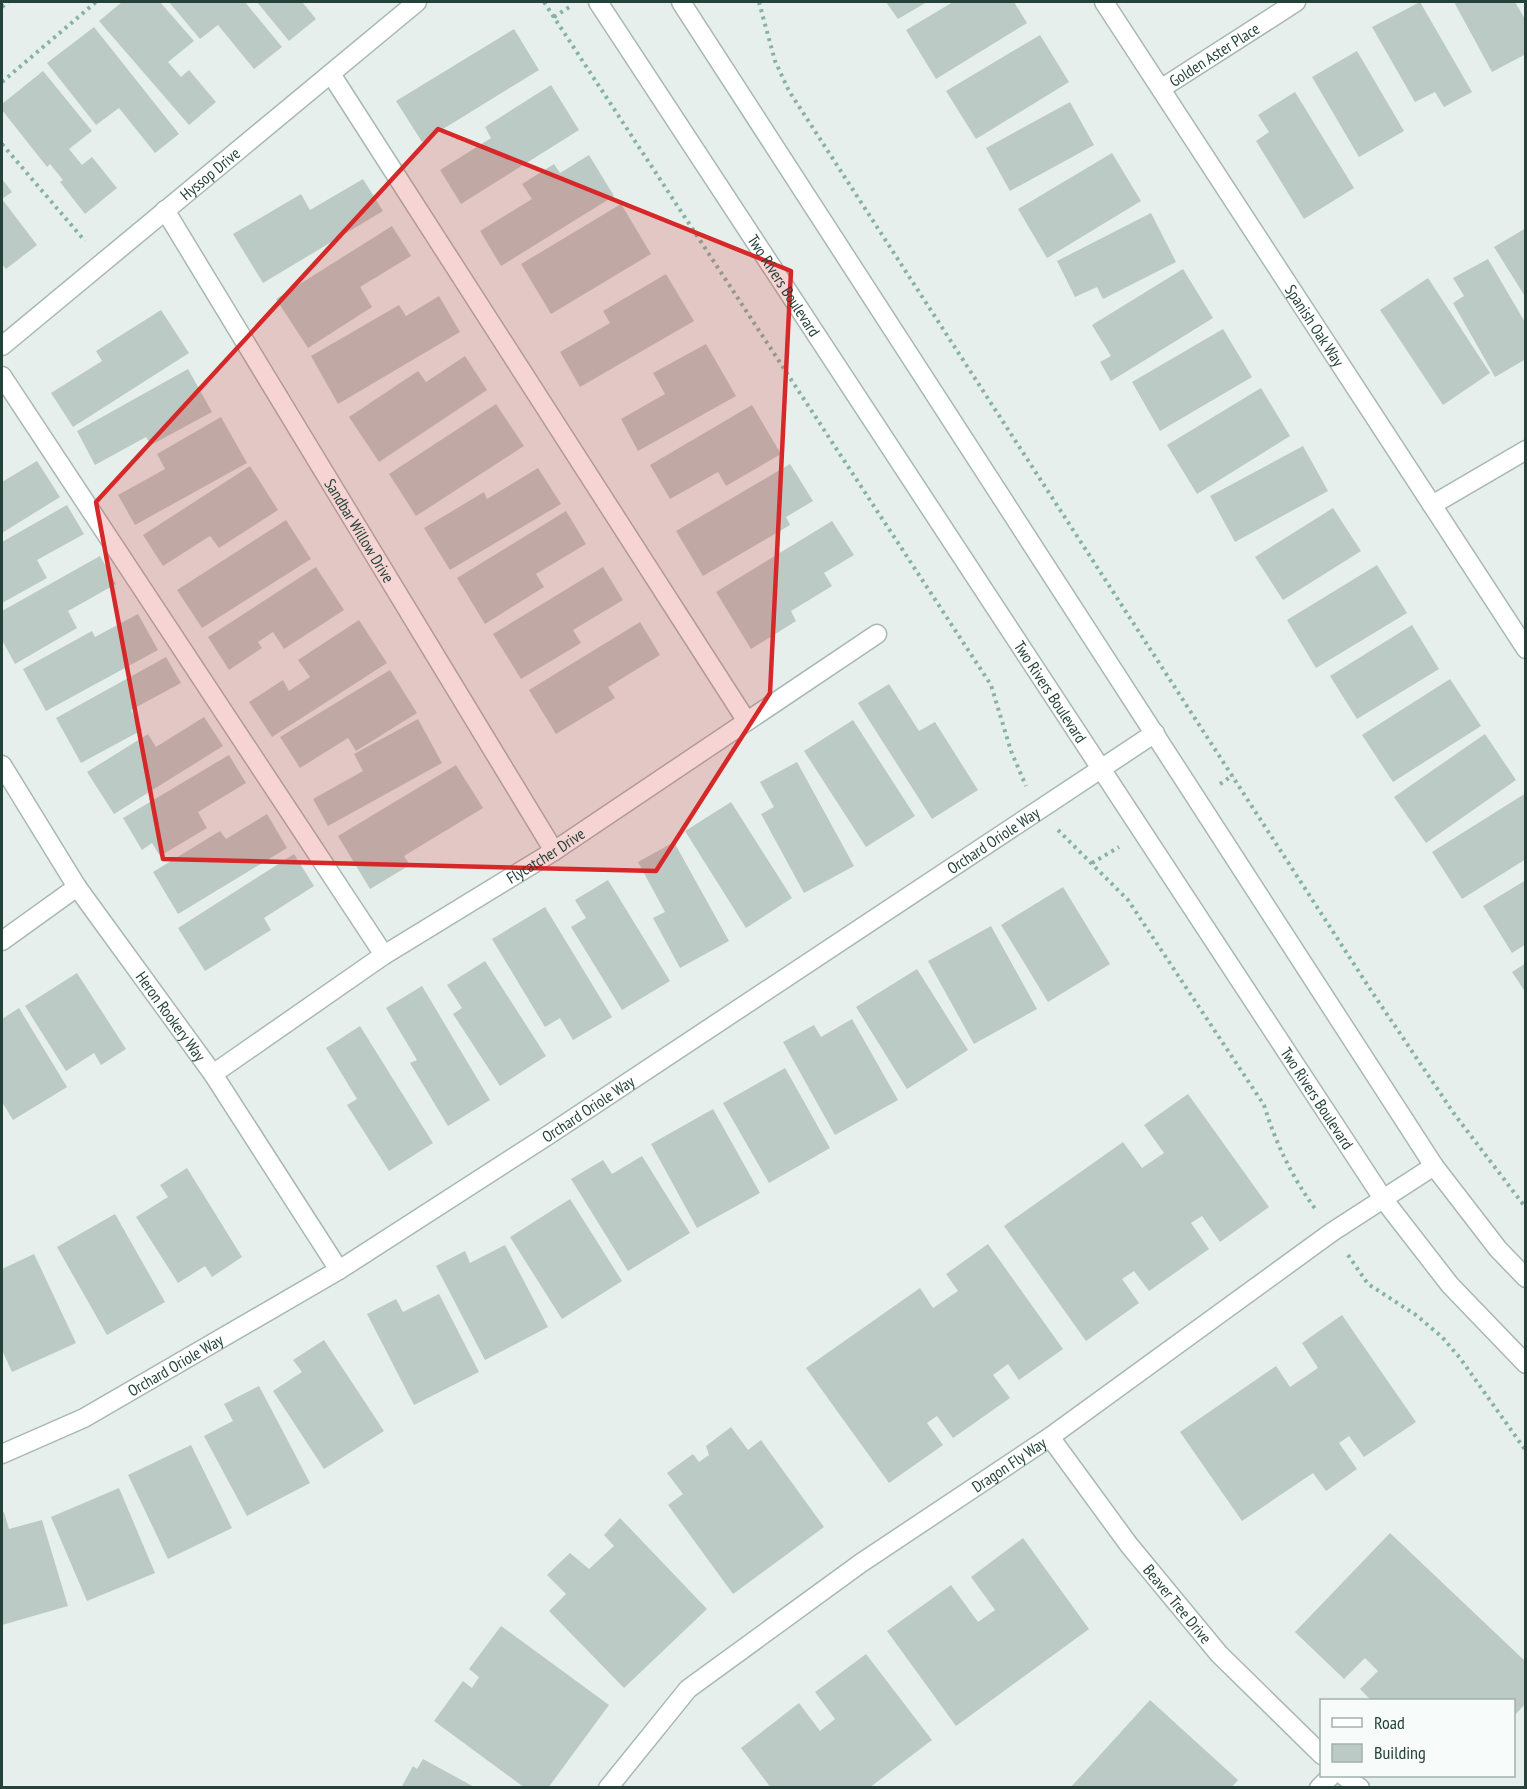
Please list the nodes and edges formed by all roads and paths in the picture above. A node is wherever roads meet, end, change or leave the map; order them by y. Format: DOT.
graph roads {
  1 [pos="8,2"];
  2 [pos="96,2"];
  3 [pos="417,2"];
  4 [pos="544,2"];
  5 [pos="577,2"];
  6 [pos="598,2"];
  7 [pos="681,2"];
  8 [pos="759,2"];
  9 [pos="1104,2"];
  10 [pos="1296,2"];
  11 [pos="2,7"];
  12 [pos="554,17"];
  13 [pos="331,74"];
  14 [pos="2,82"];
  15 [pos="1162,88"];
  16 [pos="2,144"];
  17 [pos="165,210"];
  18 [pos="86,242"];
  19 [pos="2,346"];
  20 [pos="2,376"];
  21 [pos="1526,450"];
  22 [pos="1432,505"];
  23 [pos="877,634"];
  24 [pos="1526,648"];
  25 [pos="746,720"];
  26 [pos="1155,733"];
  27 [pos="2,765"];
  28 [pos="1100,768"];
  29 [pos="1038,810"];
  30 [pos="554,851"];
  31 [pos="77,887"];
  32 [pos="2,941"];
  33 [pos="384,955"];
  34 [pos="213,1074"];
  35 [pos="1434,1166"];
  36 [pos="1384,1200"];
  37 [pos="1526,1208"];
  38 [pos="1332,1232"];
  39 [pos="339,1270"];
  40 [pos="1526,1278"];
  41 [pos="1526,1364"];
  42 [pos="1050,1437"];
  43 [pos="1526,1450"];
  44 [pos="2,1454"];
  45 [pos="1320,1753"];
  46 [pos="1330,1777"];
  47 [pos="1345,1777"];
  48 [pos="608,1788"];
  49 [pos="1319,1788"];
  50 [pos="1360,1788"];
  1 -- 11 [label="path"];
  2 -- 14 [label="path"];
  3 -- 13 [label="street, Hyssop Drive"];
  4 -- 12 [label="path"];
  5 -- 12 [label="path"];
  6 -- 28 [label="street, Two Rivers Boulevard"];
  7 -- 26 [label="street"];
  8 -- 37 [label="path"];
  9 -- 15 [label="street, Spanish Oak Way"];
  10 -- 15 [label="street, Golden Aster Place"];
  12 -- 29 [label="path"];
  13 -- 17 [label="street, Hyssop Drive"];
  13 -- 25 [label="street"];
  15 -- 22 [label="street, Spanish Oak Way"];
  16 -- 18 [label="path"];
  17 -- 19 [label="street, Hyssop Drive"];
  17 -- 30 [label="street, Sandbar Willow Drive"];
  20 -- 33 [label="street"];
  21 -- 22 [label="street"];
  22 -- 24 [label="street, Spanish Oak Way"];
  23 -- 25 [label="street, Flycatcher Drive"];
  25 -- 30 [label="street, Flycatcher Drive"];
  26 -- 28 [label="street, Orchard Oriole Way"];
  26 -- 35 [label="street"];
  27 -- 31 [label="street, Heron Rookery Way"];
  28 -- 29 [label="street, Orchard Oriole Way"];
  28 -- 36 [label="street, Two Rivers Boulevard"];
  29 -- 38 [label="path"];
  29 -- 39 [label="street, Orchard Oriole Way"];
  30 -- 33 [label="street, Flycatcher Drive"];
  31 -- 32 [label="street"];
  31 -- 34 [label="street, Heron Rookery Way"];
  33 -- 34 [label="street, Flycatcher Drive"];
  34 -- 39 [label="street, Heron Rookery Way"];
  35 -- 36 [label="street, Dragon Fly Way"];
  35 -- 40 [label="street"];
  36 -- 38 [label="street, Dragon Fly Way"];
  36 -- 41 [label="street, Two Rivers Boulevard"];
  38 -- 42 [label="street, Dragon Fly Way"];
  38 -- 43 [label="path"];
  39 -- 44 [label="street, Orchard Oriole Way"];
  42 -- 45 [label="street, Beaver Tree Drive"];
  42 -- 48 [label="street, Dragon Fly Way"];
  46 -- 49 [label="street"];
  47 -- 50 [label="street"];
}
